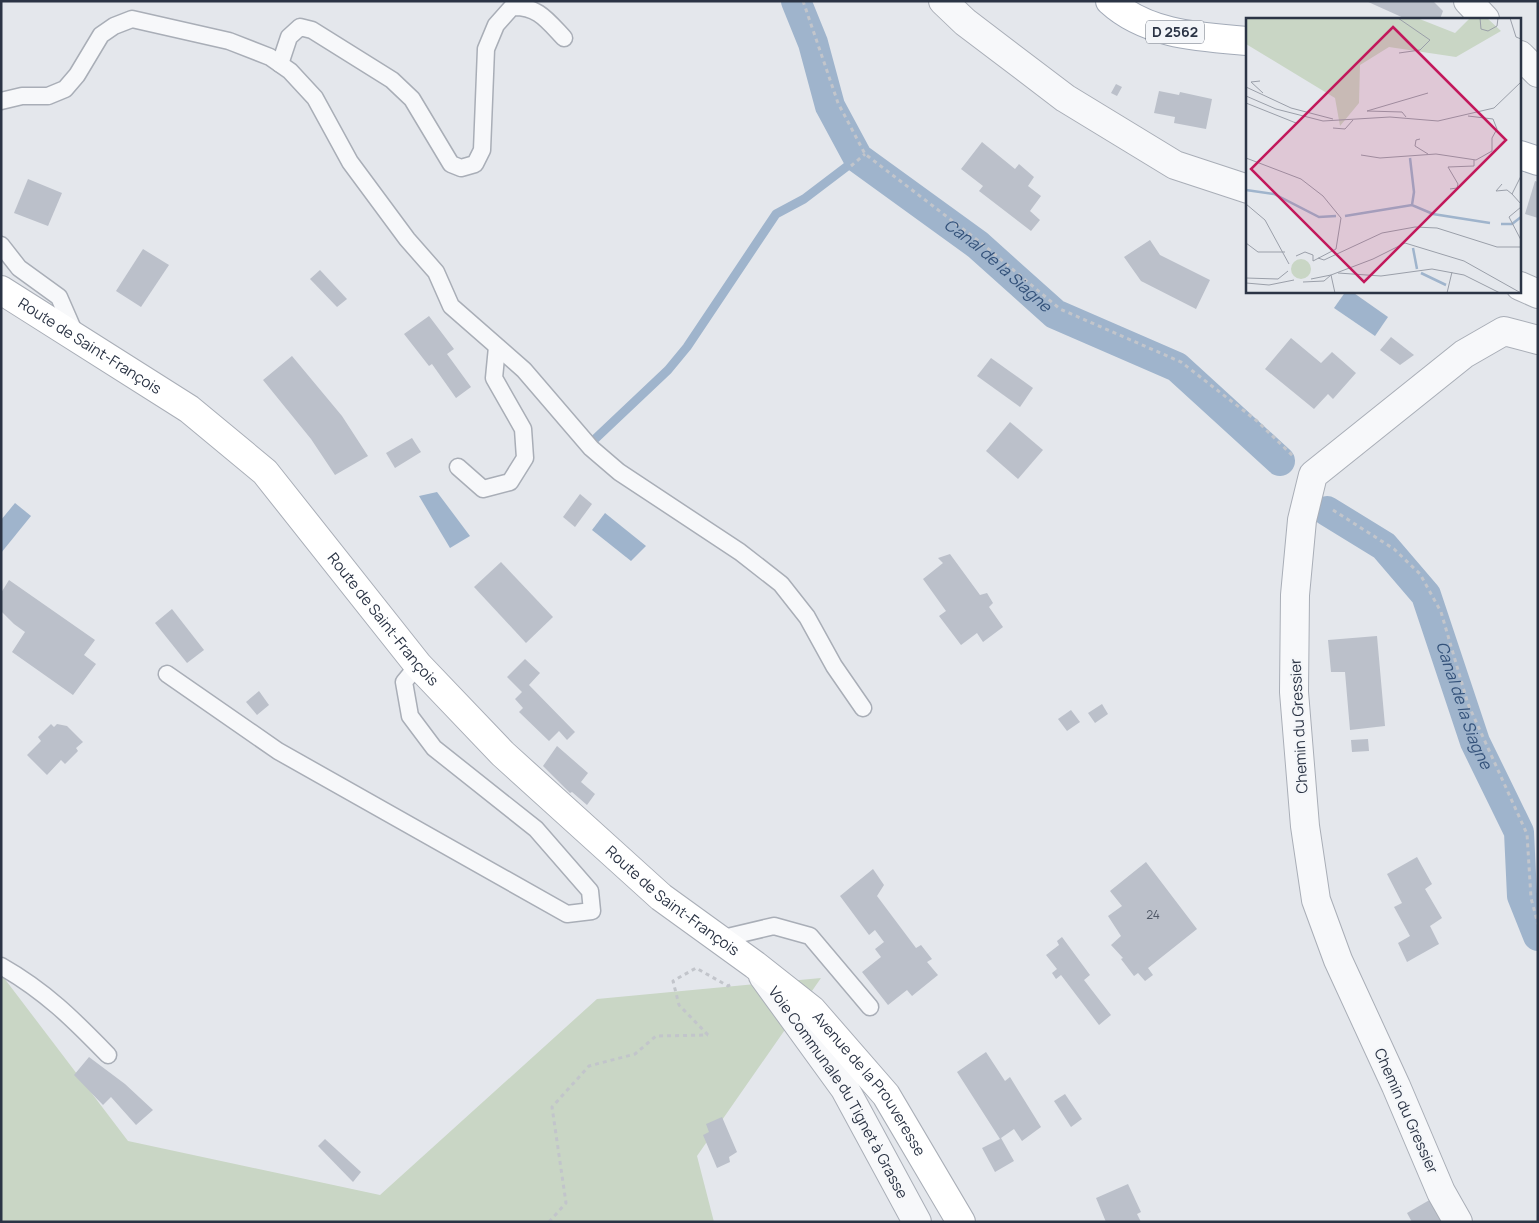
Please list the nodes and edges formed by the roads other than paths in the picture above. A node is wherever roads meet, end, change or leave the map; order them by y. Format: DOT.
graph roads {
  1 [pos="943,1"];
  2 [pos="1110,1"];
  3 [pos="1468,1"];
  4 [pos="1484,18"];
  5 [pos="564,38"];
  6 [pos="1246,41"];
  7 [pos="1522,57"];
  8 [pos="280,64"];
  9 [pos="1538,73"];
  10 [pos="1,101"];
  11 [pos="1522,156"];
  12 [pos="1538,161"];
  13 [pos="1246,188"];
  14 [pos="1,245"];
  15 [pos="1522,287"];
  16 [pos="1,290"];
  17 [pos="1538,294"];
  18 [pos="76,336"];
  19 [pos="1538,340"];
  20 [pos="497,347"];
  21 [pos="458,467"];
  22 [pos="418,665"];
  23 [pos="168,674"];
  24 [pos="863,708"];
  25 [pos="719,939"];
  26 [pos="755,965"];
  27 [pos="1,966"];
  28 [pos="870,1007"];
  29 [pos="108,1055"];
  30 [pos="917,1222"];
  31 [pos="961,1222"];
  32 [pos="1458,1222"];
  1 -- 13 [label="street"];
  2 -- 6 [label="main road, D 2562"];
  3 -- 4 [label="street"];
  5 -- 8 [label="lane"];
  7 -- 9 [label="street"];
  8 -- 10 [label="lane"];
  8 -- 20 [label="lane"];
  11 -- 12 [label="main road"];
  14 -- 18 [label="lane"];
  15 -- 17 [label="street"];
  16 -- 18 [label="main road, Route de Saint-François"];
  18 -- 22 [label="main road, Route de Saint-François"];
  19 -- 32 [label="street, Chemin du Gressier"];
  20 -- 21 [label="lane"];
  20 -- 24 [label="lane"];
  22 -- 23 [label="lane"];
  22 -- 25 [label="main road, Route de Saint-François"];
  25 -- 26 [label="main road, Route de Saint-François"];
  25 -- 28 [label="lane"];
  26 -- 30 [label="street, Voie Communale du Tignet à Grasse"];
  26 -- 31 [label="main road, Avenue de la Prouveresse"];
  27 -- 29 [label="lane"];
}
